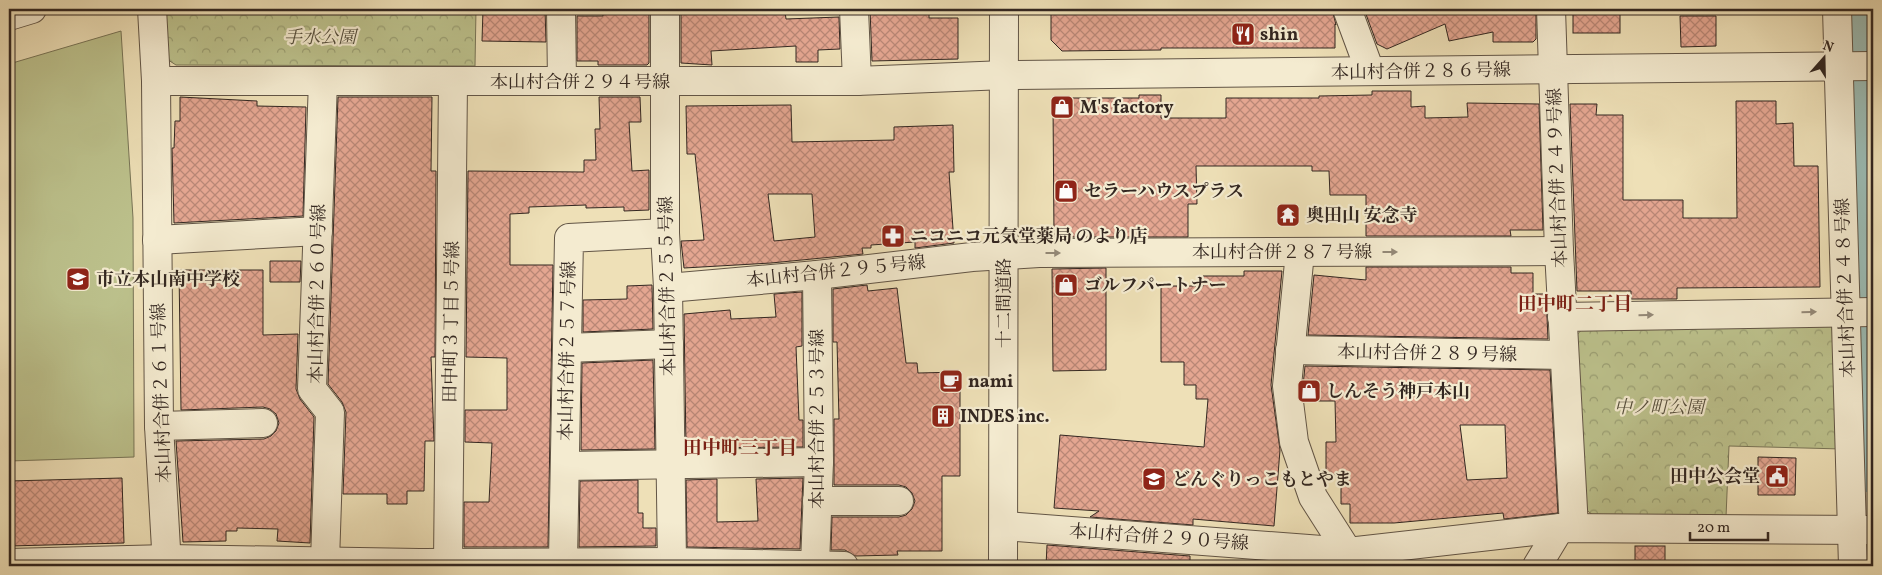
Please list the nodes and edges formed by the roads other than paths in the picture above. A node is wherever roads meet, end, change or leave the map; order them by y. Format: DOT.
graph roads {
  1 [pos="32,9"];
  2 [pos="152,9"];
  3 [pos="561,9"];
  4 [pos="665,9"];
  5 [pos="854,9"];
  6 [pos="1004,9"];
  7 [pos="1347,9"];
  8 [pos="1551,9"];
  9 [pos="1836,9"];
  10 [pos="9,16"];
  11 [pos="1873,66"];
  12 [pos="1838,67"];
  13 [pos="1554,69"];
  14 [pos="1370,71"];
  15 [pos="1005,75"];
  16 [pos="156,81"];
  17 [pos="323,81"];
  18 [pos="857,81"];
  19 [pos="453,82"];
  20 [pos="562,82"];
  21 [pos="665,82"];
  22 [pos="318,231"];
  23 [pos="665,233"];
  24 [pos="157,240"];
  25 [pos="1300,252"];
  26 [pos="1559,252"];
  27 [pos="1004,254"];
  28 [pos="817,274"];
  29 [pos="668,288"];
  30 [pos="1846,312"];
  31 [pos="1873,312"];
  32 [pos="1562,317"];
  33 [pos="669,344"];
  34 [pos="567,348"];
  35 [pos="1290,350"];
  36 [pos="1564,355"];
  37 [pos="263,424"];
  38 [pos="159,426"];
  39 [pos="819,462"];
  40 [pos="671,464"];
  41 [pos="565,466"];
  42 [pos="817,501"];
  43 [pos="899,501"];
  44 [pos="1004,526"];
  45 [pos="1567,528"];
  46 [pos="1863,530"];
  47 [pos="1349,559"];
  48 [pos="563,561"];
  49 [pos="168,562"];
  50 [pos="448,562"];
  51 [pos="672,562"];
  52 [pos="9,563"];
  53 [pos="311,563"];
  54 [pos="419,564"];
  55 [pos="815,564"];
  56 [pos="760,565"];
  57 [pos="844,566"];
  58 [pos="1003,566"];
  59 [pos="1537,566"];
  60 [pos="1852,566"];
  1 -- 10 [label="street"];
  2 -- 16 [label="street, 本山村合併２６１号線"];
  3 -- 20 [label="street"];
  4 -- 21 [label="street, 本山村合併２５５号線"];
  5 -- 18 [label="street"];
  6 -- 15 [label="street, 十二間道路"];
  7 -- 14 [label="street"];
  8 -- 13 [label="street, 本山村合併２４９号線"];
  9 -- 12 [label="street, 本山村合併２４８号線"];
  11 -- 12 [label="street, 本山村合併２８６号線"];
  12 -- 13 [label="street, 本山村合併２８６号線"];
  12 -- 30 [label="street, 本山村合併２４８号線"];
  13 -- 14 [label="street, 本山村合併２８６号線"];
  13 -- 26 [label="street, 本山村合併２４９号線"];
  14 -- 15 [label="street, 本山村合併２８６号線"];
  15 -- 18 [label="street, 本山村合併２９４号線"];
  15 -- 27 [label="street, 十二間道路"];
  16 -- 17 [label="street, 本山村合併２９４号線"];
  16 -- 24 [label="street, 本山村合併２６１号線"];
  17 -- 19 [label="street, 本山村合併２９４号線"];
  17 -- 22 [label="street, 本山村合併２６０号線"];
  18 -- 21 [label="street, 本山村合併２９４号線"];
  19 -- 20 [label="street, 本山村合併２９４号線"];
  19 -- 50 [label="street, 田中町３丁目５号線"];
  20 -- 21 [label="street, 本山村合併２９４号線"];
  21 -- 23 [label="street, 本山村合併２５５号線"];
  22 -- 24 [label="street"];
  22 -- 53 [label="street, 本山村合併２６０号線"];
  23 -- 29 [label="street, 本山村合併２５５号線"];
  23 -- 34 [label="street, 本山村合併２５７号線"];
  24 -- 38 [label="street, 本山村合併２６１号線"];
  25 -- 26 [label="street, 本山村合併２８７号線, one-way"];
  27 -- 25 [label="street, 本山村合併２８７号線, one-way"];
  25 -- 35 [label="street"];
  26 -- 32 [label="street, 本山村合併２４９号線"];
  27 -- 28 [label="street, 本山村合併２９５号線"];
  27 -- 44 [label="street, 十二間道路"];
  28 -- 29 [label="street, 本山村合併２９５号線"];
  28 -- 39 [label="street, 本山村合併２５３号線"];
  29 -- 33 [label="street, 本山村合併２５５号線"];
  30 -- 31 [label="street"];
  32 -- 30 [label="street, one-way"];
  30 -- 46 [label="street, 本山村合併２４８号線"];
  32 -- 36 [label="street, 本山村合併２４９号線"];
  33 -- 34 [label="street"];
  33 -- 40 [label="street, 本山村合併２５５号線"];
  34 -- 41 [label="street, 本山村合併２５７号線"];
  35 -- 36 [label="street, 本山村合併２８９号線"];
  35 -- 47 [label="street"];
  36 -- 45 [label="street, 本山村合併２４９号線"];
  37 -- 38 [label="street"];
  38 -- 49 [label="street, 本山村合併２６１号線"];
  39 -- 40 [label="street"];
  39 -- 42 [label="street, 本山村合併２５３号線"];
  40 -- 41 [label="street"];
  40 -- 51 [label="street, 本山村合併２５５号線"];
  41 -- 48 [label="street, 本山村合併２５７号線"];
  42 -- 43 [label="street"];
  42 -- 55 [label="street, 本山村合併２５３号線"];
  44 -- 47 [label="street, 本山村合併２９０号線"];
  44 -- 58 [label="street, 十二間道路"];
  45 -- 46 [label="street, 本山村合併２９０号線"];
  45 -- 47 [label="street, 本山村合併２９０号線"];
  45 -- 59 [label="street"];
  46 -- 60 [label="street, 本山村合併２４８号線"];
  48 -- 50 [label="street"];
  48 -- 51 [label="street"];
  49 -- 52 [label="street"];
  49 -- 53 [label="street"];
  50 -- 54 [label="street"];
  51 -- 56 [label="street"];
  53 -- 54 [label="street"];
  55 -- 56 [label="street"];
  55 -- 57 [label="street"];
}
